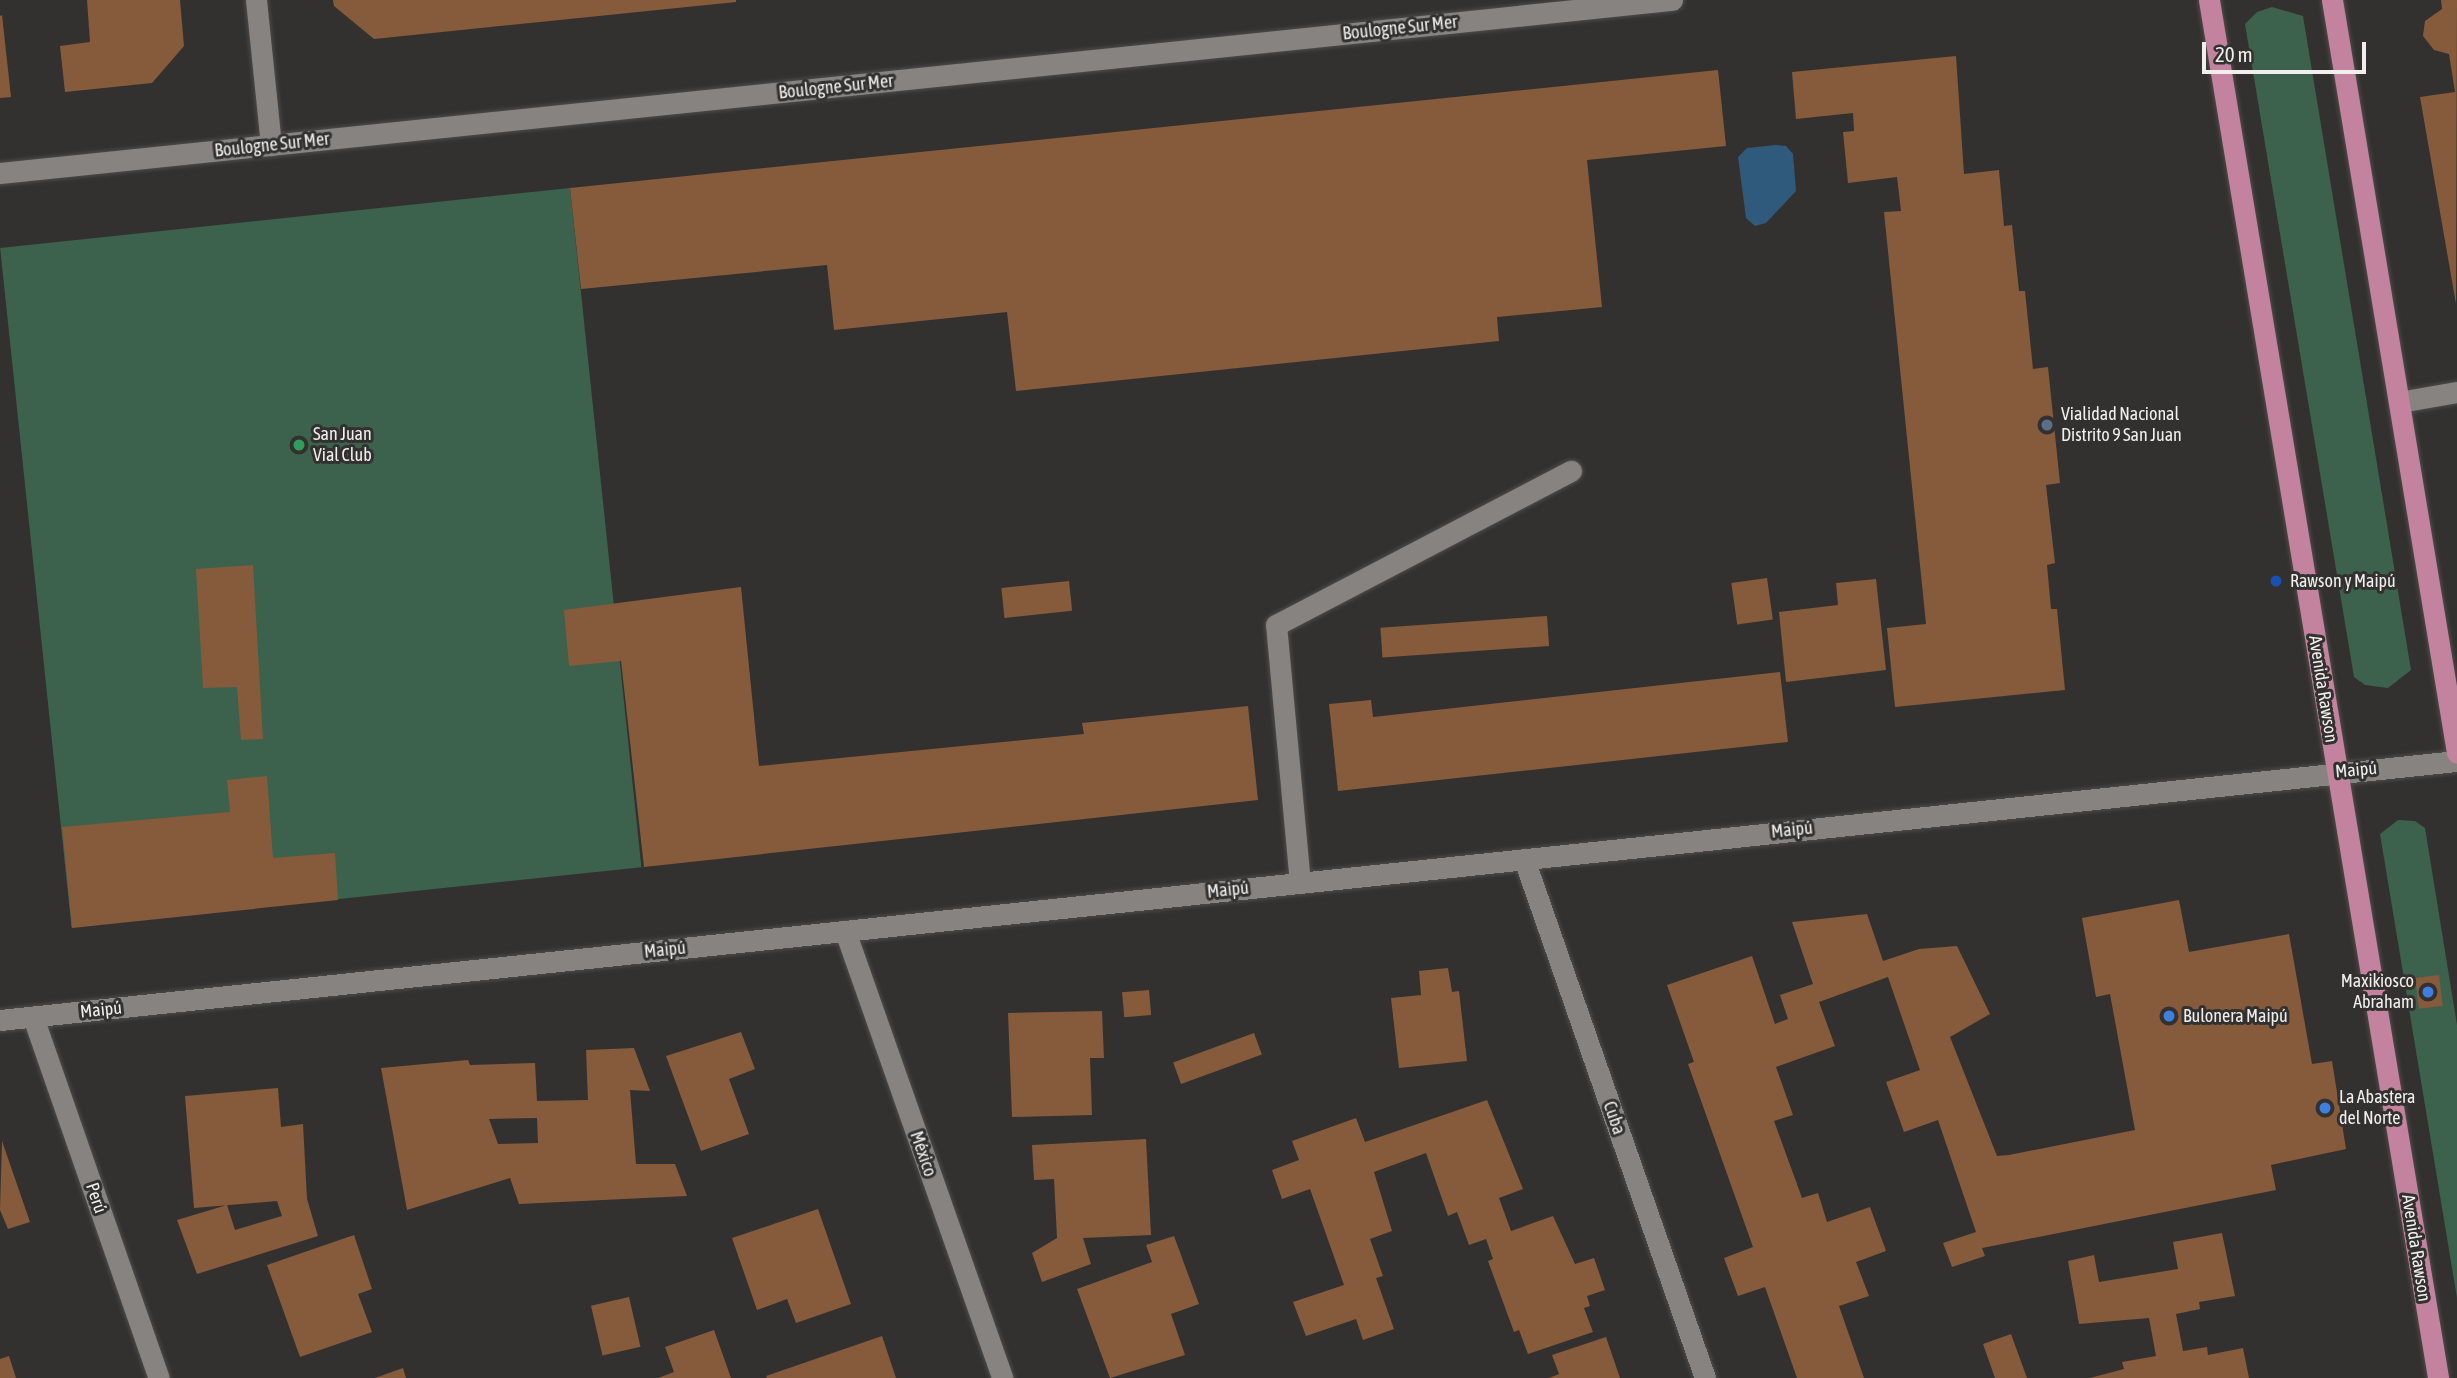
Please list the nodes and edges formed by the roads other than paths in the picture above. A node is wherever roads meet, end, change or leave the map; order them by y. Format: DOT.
graph roads {
  1 [pos="256,0"];
  2 [pos="1672,0"];
  3 [pos="2209,0"];
  4 [pos="2332,0"];
  5 [pos="1498,9"];
  6 [pos="271,145"];
  7 [pos="0,173"];
  8 [pos="2457,392"];
  9 [pos="2399,402"];
  10 [pos="1571,471"];
  11 [pos="2457,753"];
  12 [pos="2457,761"];
  13 [pos="2337,772"];
  14 [pos="1524,859"];
  15 [pos="1300,883"];
  16 [pos="845,931"];
  17 [pos="33,1017"];
  18 [pos="0,1020"];
  19 [pos="159,1378"];
  20 [pos="1002,1378"];
  21 [pos="1705,1378"];
  22 [pos="2438,1378"];
  1 -- 6 [label="street"];
  2 -- 5 [label="street, Boulogne Sur Mer"];
  3 -- 13 [label="main road, Avenida Rawson"];
  4 -- 9 [label="main road"];
  5 -- 6 [label="street, Boulogne Sur Mer"];
  6 -- 7 [label="street, Boulogne Sur Mer"];
  8 -- 9 [label="street"];
  9 -- 11 [label="main road"];
  10 -- 15 [label="street"];
  12 -- 13 [label="street, Maipú"];
  13 -- 14 [label="street, Maipú"];
  13 -- 22 [label="main road, Avenida Rawson"];
  14 -- 15 [label="street, Maipú"];
  14 -- 21 [label="street, Cuba"];
  15 -- 16 [label="street, Maipú"];
  16 -- 17 [label="street, Maipú"];
  16 -- 20 [label="street, México"];
  17 -- 18 [label="street, Maipú"];
  17 -- 19 [label="street, Perú"];
}
